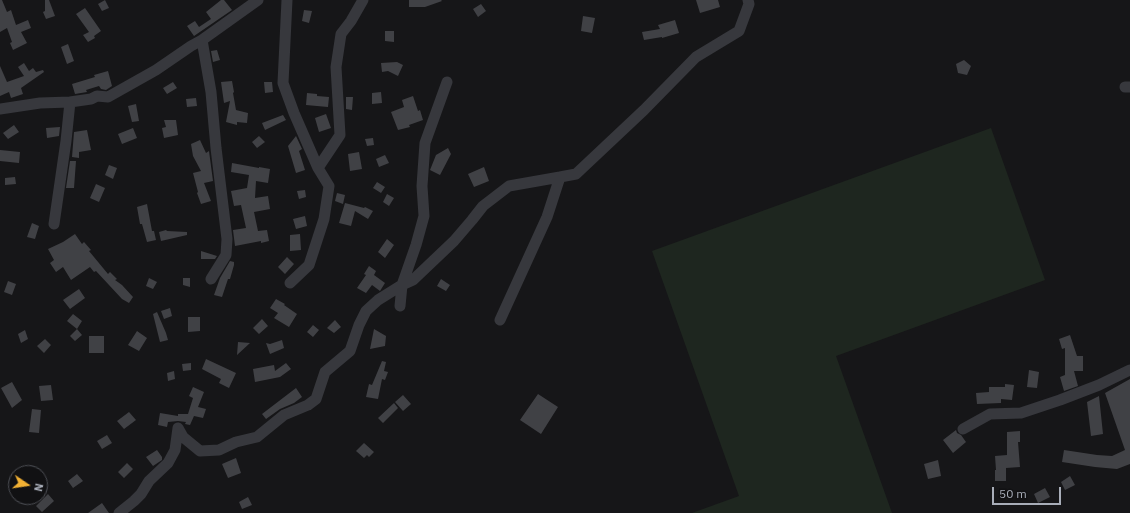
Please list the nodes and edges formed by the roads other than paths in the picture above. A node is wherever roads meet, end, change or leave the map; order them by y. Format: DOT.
graph roads {
  1 [pos="258,0"];
  2 [pos="287,0"];
  3 [pos="362,0"];
  4 [pos="748,0"];
  5 [pos="202,40"];
  6 [pos="448,82"];
  7 [pos="70,102"];
  8 [pos="0,109"];
  9 [pos="318,168"];
  10 [pos="560,177"];
  11 [pos="54,224"];
  12 [pos="211,279"];
  13 [pos="290,283"];
  14 [pos="402,285"];
  15 [pos="400,306"];
  16 [pos="500,320"];
  17 [pos="1130,370"];
  18 [pos="963,430"];
  19 [pos="119,513"];
  1 -- 5 [label="street"];
  2 -- 9 [label="street"];
  3 -- 9 [label="street"];
  4 -- 10 [label="street"];
  5 -- 7 [label="street"];
  5 -- 12 [label="street"];
  6 -- 14 [label="street"];
  7 -- 8 [label="street"];
  7 -- 11 [label="street"];
  9 -- 13 [label="street"];
  10 -- 14 [label="street"];
  10 -- 16 [label="street"];
  14 -- 15 [label="street"];
  14 -- 19 [label="street"];
  17 -- 18 [label="street"];
}
